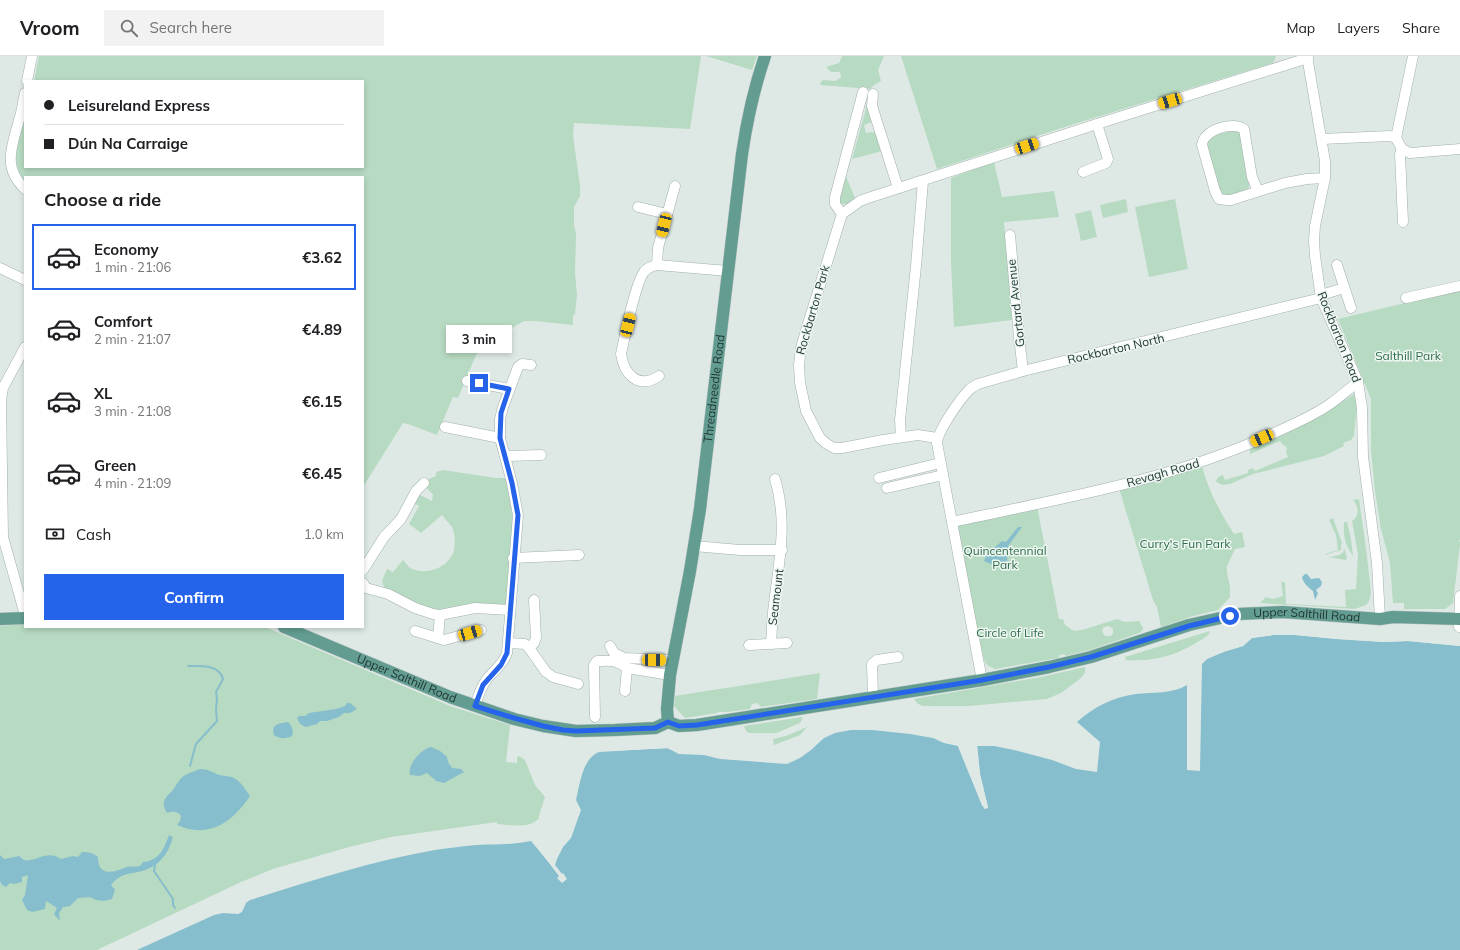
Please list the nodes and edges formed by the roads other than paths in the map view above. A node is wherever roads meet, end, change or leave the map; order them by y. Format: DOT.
graph roads {
  1 [pos="32,56"];
  2 [pos="765,56"];
  3 [pos="1413,56"];
  4 [pos="1307,57"];
  5 [pos="27,80"];
  6 [pos="24,98"];
  7 [pos="1097,124"];
  8 [pos="878,126"];
  9 [pos="868,129"];
  10 [pos="1396,138"];
  11 [pos="1322,139"];
  12 [pos="1402,149"];
  13 [pos="1460,149"];
  14 [pos="1084,172"];
  15 [pos="1325,178"];
  16 [pos="923,181"];
  17 [pos="675,186"];
  18 [pos="24,188"];
  19 [pos="898,188"];
  20 [pos="1258,191"];
  21 [pos="638,207"];
  22 [pos="667,214"];
  23 [pos="842,214"];
  24 [pos="1403,222"];
  25 [pos="1010,235"];
  26 [pos="657,265"];
  27 [pos="1337,265"];
  28 [pos="0,268"];
  29 [pos="728,271"];
  30 [pos="24,280"];
  31 [pos="1460,286"];
  32 [pos="1344,288"];
  33 [pos="1321,297"];
  34 [pos="1406,298"];
  35 [pos="1350,308"];
  36 [pos="24,349"];
  37 [pos="531,365"];
  38 [pos="1024,371"];
  39 [pos="659,376"];
  40 [pos="467,381"];
  41 [pos="1358,382"];
  42 [pos="509,389"];
  43 [pos="1,400"];
  44 [pos="445,427"];
  45 [pos="901,437"];
  46 [pos="500,438"];
  47 [pos="937,438"];
  48 [pos="540,455"];
  49 [pos="505,456"];
  50 [pos="940,463"];
  51 [pos="943,475"];
  52 [pos="879,478"];
  53 [pos="775,479"];
  54 [pos="424,483"];
  55 [pos="887,488"];
  56 [pos="952,522"];
  57 [pos="2,536"];
  58 [pos="694,546"];
  59 [pos="782,550"];
  60 [pos="579,555"];
  61 [pos="513,558"];
  62 [pos="364,568"];
  63 [pos="364,585"];
  64 [pos="1460,596"];
  65 [pos="534,600"];
  66 [pos="510,610"];
  67 [pos="24,611"];
  68 [pos="440,615"];
  69 [pos="24,618"];
  70 [pos="1380,619"];
  71 [pos="0,620"];
  72 [pos="1459,623"];
  73 [pos="286,628"];
  74 [pos="481,630"];
  75 [pos="415,631"];
  76 [pos="438,638"];
  77 [pos="508,643"];
  78 [pos="787,643"];
  79 [pos="771,644"];
  80 [pos="749,645"];
  81 [pos="610,646"];
  82 [pos="529,648"];
  83 [pos="898,658"];
  84 [pos="673,660"];
  85 [pos="627,668"];
  86 [pos="670,675"];
  87 [pos="982,680"];
  88 [pos="578,684"];
  89 [pos="625,691"];
  90 [pos="872,697"];
  91 [pos="475,706"];
  92 [pos="595,717"];
  93 [pos="668,722"];
  1 -- 5 [label="street"];
  2 -- 29 [label="main road, Threadneedle Road"];
  3 -- 10 [label="street"];
  4 -- 7 [label="street"];
  4 -- 11 [label="street, Rockbarton Road"];
  6 -- 18 [label="street"];
  7 -- 14 [label="street"];
  7 -- 16 [label="street"];
  8 -- 9 [label="street"];
  8 -- 19 [label="street"];
  8 -- 23 [label="street"];
  10 -- 11 [label="street"];
  10 -- 12 [label="street"];
  11 -- 15 [label="street, Rockbarton Road"];
  12 -- 13 [label="street"];
  12 -- 24 [label="street"];
  15 -- 20 [label="street"];
  15 -- 33 [label="street, Rockbarton Road"];
  16 -- 19 [label="street"];
  16 -- 45 [label="street"];
  17 -- 22 [label="street"];
  19 -- 23 [label="street"];
  20 -- 20 [label="street"];
  21 -- 22 [label="street"];
  22 -- 26 [label="street"];
  23 -- 45 [label="street, Rockbarton Park"];
  25 -- 38 [label="street, Gortard Avenue"];
  26 -- 29 [label="street"];
  26 -- 39 [label="street"];
  27 -- 32 [label="street"];
  28 -- 30 [label="street"];
  29 -- 58 [label="main road, Threadneedle Road"];
  31 -- 34 [label="street"];
  32 -- 33 [label="street, Rockbarton North"];
  32 -- 35 [label="street"];
  33 -- 38 [label="street, Rockbarton North"];
  33 -- 41 [label="street, Rockbarton Road"];
  36 -- 43 [label="street"];
  37 -- 42 [label="street"];
  38 -- 47 [label="street, Rockbarton North"];
  40 -- 42 [label="street"];
  41 -- 56 [label="street, Revagh Road"];
  41 -- 70 [label="street, Rockbarton Road"];
  42 -- 46 [label="street"];
  43 -- 57 [label="street"];
  44 -- 46 [label="street"];
  45 -- 47 [label="street, Rockbarton Park"];
  46 -- 49 [label="street"];
  47 -- 50 [label="street"];
  48 -- 49 [label="street"];
  49 -- 61 [label="street"];
  50 -- 51 [label="street"];
  50 -- 52 [label="street"];
  51 -- 55 [label="street"];
  51 -- 56 [label="street"];
  53 -- 59 [label="street, Seamount"];
  54 -- 62 [label="street"];
  56 -- 87 [label="street"];
  57 -- 67 [label="street"];
  58 -- 59 [label="street"];
  58 -- 84 [label="main road, Threadneedle Road"];
  59 -- 79 [label="street, Seamount"];
  60 -- 61 [label="street"];
  61 -- 66 [label="street"];
  63 -- 68 [label="street"];
  64 -- 72 [label="street"];
  65 -- 82 [label="street"];
  66 -- 68 [label="street"];
  66 -- 77 [label="street"];
  68 -- 76 [label="street"];
  69 -- 71 [label="main road"];
  70 -- 72 [label="main road, Upper Salthill Road"];
  70 -- 87 [label="main road, Upper Salthill Road"];
  73 -- 91 [label="main road, Upper Salthill Road"];
  74 -- 76 [label="street"];
  75 -- 76 [label="street"];
  77 -- 82 [label="street"];
  77 -- 91 [label="street"];
  78 -- 79 [label="street, Seamount"];
  79 -- 80 [label="street, Seamount"];
  81 -- 84 [label="street"];
  82 -- 88 [label="street"];
  83 -- 90 [label="street"];
  84 -- 86 [label="main road, Threadneedle Road"];
  85 -- 86 [label="street"];
  85 -- 89 [label="street"];
  85 -- 92 [label="street"];
  86 -- 93 [label="main road, Threadneedle Road"];
  87 -- 90 [label="main road, Upper Salthill Road"];
  90 -- 93 [label="main road, Upper Salthill Road"];
  91 -- 93 [label="main road, Upper Salthill Road"];
}
